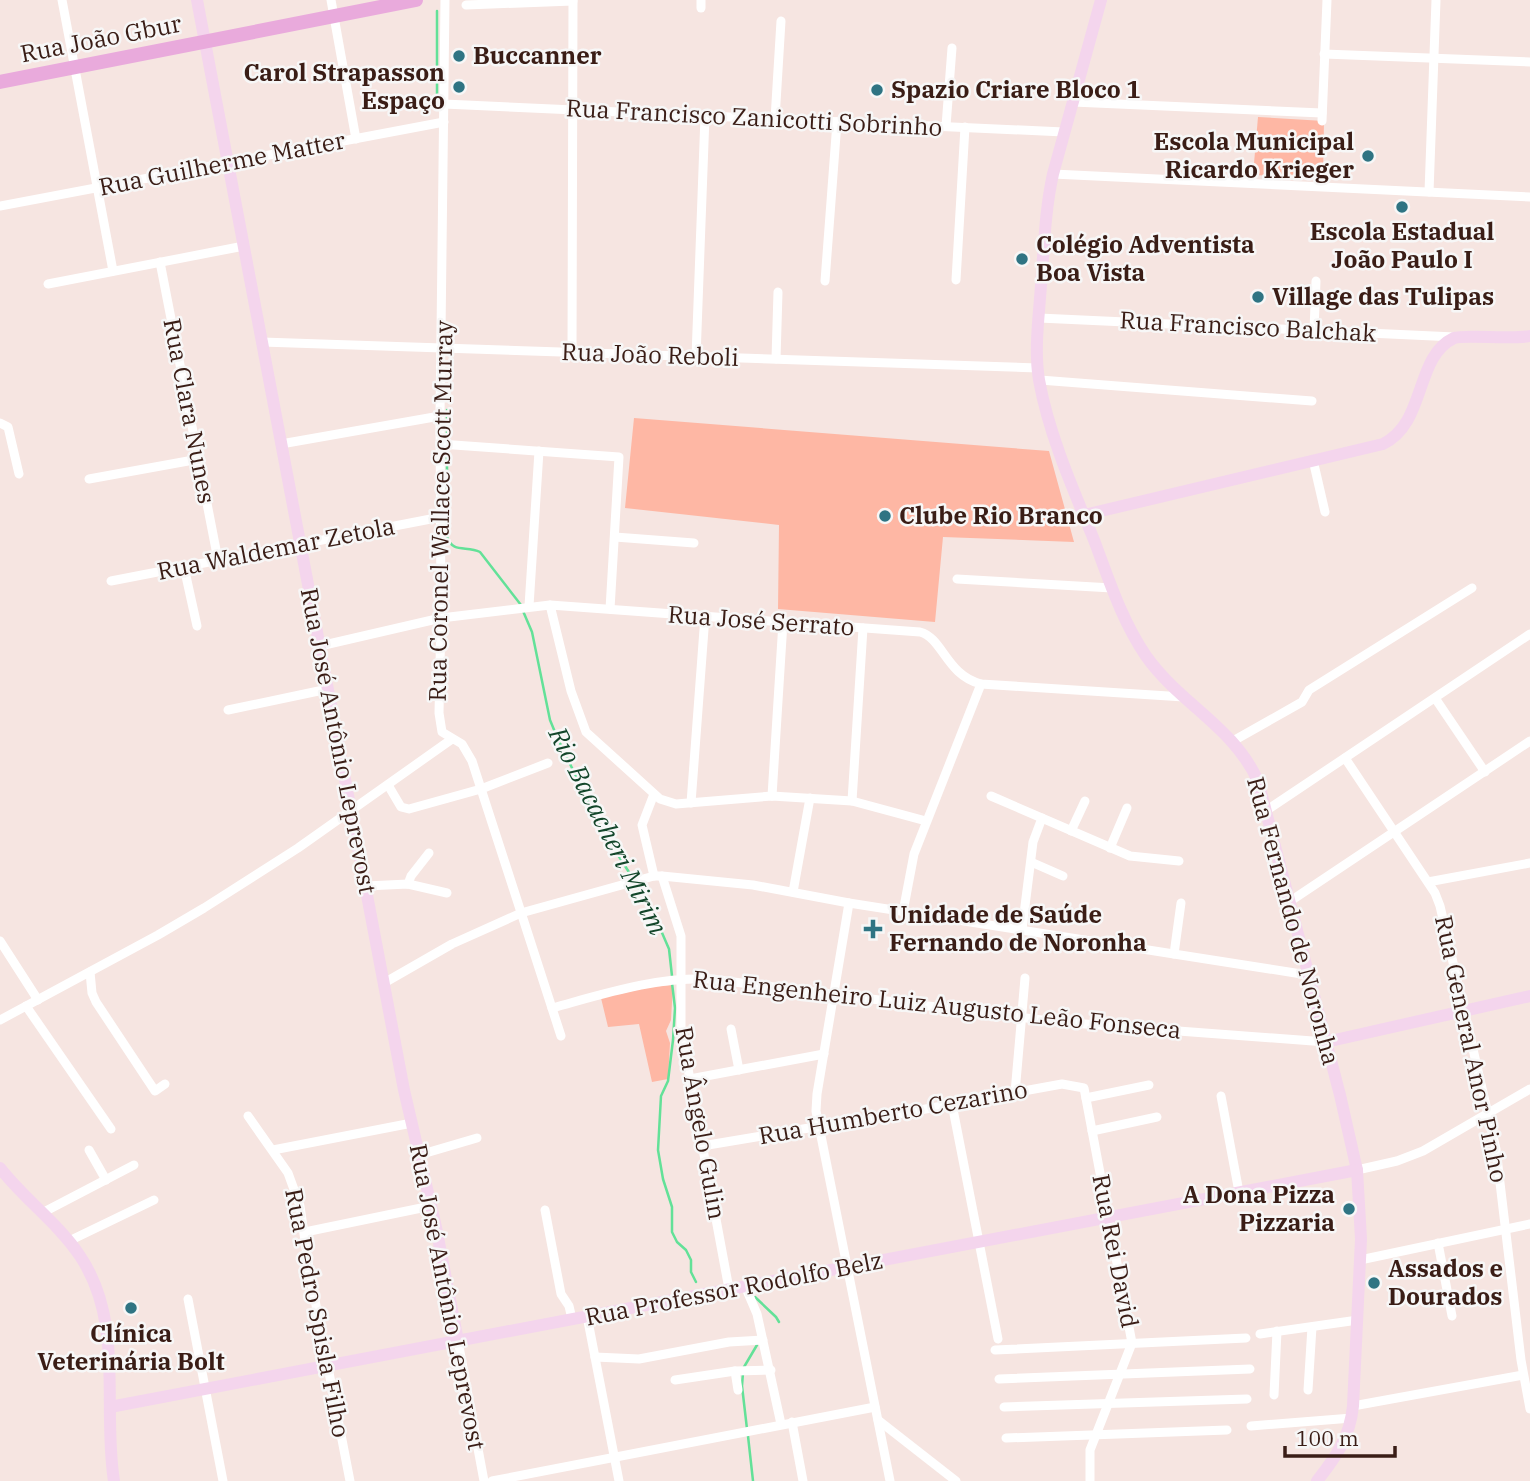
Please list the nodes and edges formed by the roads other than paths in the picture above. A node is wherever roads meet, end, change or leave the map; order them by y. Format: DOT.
graph roads {
  1 [pos="62,0"];
  2 [pos="197,0"];
  3 [pos="331,0"];
  4 [pos="416,0"];
  5 [pos="445,0"];
  6 [pos="1101,0"];
  7 [pos="1326,0"];
  8 [pos="1436,0"];
  9 [pos="573,1"];
  10 [pos="466,5"];
  11 [pos="334,16"];
  12 [pos="781,21"];
  13 [pos="205,41"];
  14 [pos="952,48"];
  15 [pos="1324,54"];
  16 [pos="1434,58"];
  17 [pos="1530,62"];
  18 [pos="75,67"];
  19 [pos="0,82"];
  20 [pos="1073,102"];
  21 [pos="444,103"];
  22 [pos="573,109"];
  23 [pos="705,116"];
  24 [pos="775,119"];
  25 [pos="444,122"];
  26 [pos="837,122"];
  27 [pos="946,126"];
  28 [pos="965,127"];
  29 [pos="1064,132"];
  30 [pos="356,139"];
  31 [pos="228,163"];
  32 [pos="1053,174"];
  33 [pos="97,188"];
  34 [pos="1429,192"];
  35 [pos="1530,197"];
  36 [pos="0,206"];
  37 [pos="244,246"];
  38 [pos="160,262"];
  39 [pos="113,271"];
  40 [pos="956,280"];
  41 [pos="825,281"];
  42 [pos="1316,281"];
  43 [pos="48,284"];
  44 [pos="778,292"];
  45 [pos="1039,318"];
  46 [pos="1314,330"];
  47 [pos="1530,336"];
  48 [pos="1457,337"];
  49 [pos="262,342"];
  50 [pos="443,348"];
  51 [pos="572,353"];
  52 [pos="696,357"];
  53 [pos="776,359"];
  54 [pos="1039,374"];
  55 [pos="1312,401"];
  56 [pos="440,416"];
  57 [pos="3,424"];
  58 [pos="281,444"];
  59 [pos="440,444"];
  60 [pos="539,451"];
  61 [pos="199,459"];
  62 [pos="1313,460"];
  63 [pos="19,474"];
  64 [pos="89,479"];
  65 [pos="1325,512"];
  66 [pos="1084,515"];
  67 [pos="441,517"];
  68 [pos="615,537"];
  69 [pos="694,542"];
  70 [pos="300,544"];
  71 [pos="218,560"];
  72 [pos="184,567"];
  73 [pos="957,579"];
  74 [pos="111,581"];
  75 [pos="1112,588"];
  76 [pos="1472,588"];
  77 [pos="550,605"];
  78 [pos="524,607"];
  79 [pos="610,609"];
  80 [pos="705,616"];
  81 [pos="441,618"];
  82 [pos="783,622"];
  83 [pos="197,626"];
  84 [pos="863,628"];
  85 [pos="1529,637"];
  86 [pos="320,646"];
  87 [pos="981,684"];
  88 [pos="328,689"];
  89 [pos="1184,697"];
  90 [pos="1435,698"];
  91 [pos="228,709"];
  92 [pos="442,732"];
  93 [pos="452,738"];
  94 [pos="1233,741"];
  95 [pos="1530,741"];
  96 [pos="437,749"];
  97 [pos="1345,758"];
  98 [pos="548,763"];
  99 [pos="1485,772"];
  100 [pos="388,785"];
  101 [pos="481,789"];
  102 [pos="654,794"];
  103 [pos="772,796"];
  104 [pos="991,796"];
  105 [pos="810,799"];
  106 [pos="852,801"];
  107 [pos="1085,801"];
  108 [pos="691,803"];
  109 [pos="1128,808"];
  110 [pos="351,810"];
  111 [pos="1267,810"];
  112 [pos="1042,818"];
  113 [pos="926,821"];
  114 [pos="1071,831"];
  115 [pos="1394,832"];
  116 [pos="1110,848"];
  117 [pos="429,853"];
  118 [pos="1179,861"];
  119 [pos="1031,862"];
  120 [pos="1530,863"];
  121 [pos="658,876"];
  122 [pos="1063,876"];
  123 [pos="1428,882"];
  124 [pos="408,884"];
  125 [pos="366,886"];
  126 [pos="793,892"];
  127 [pos="447,893"];
  128 [pos="1289,902"];
  129 [pos="849,903"];
  130 [pos="1181,903"];
  131 [pos="903,912"];
  132 [pos="521,914"];
  133 [pos="1022,930"];
  134 [pos="0,942"];
  135 [pos="1174,954"];
  136 [pos="90,972"];
  137 [pos="1308,975"];
  138 [pos="1024,978"];
  139 [pos="680,979"];
  140 [pos="384,983"];
  141 [pos="834,994"];
  142 [pos="1530,996"];
  143 [pos="38,1000"];
  144 [pos="26,1006"];
  145 [pos="552,1008"];
  146 [pos="1465,1012"];
  147 [pos="1021,1017"];
  148 [pos="0,1020"];
  149 [pos="731,1029"];
  150 [pos="561,1036"];
  151 [pos="1326,1042"];
  152 [pos="824,1054"];
  153 [pos="738,1070"];
  154 [pos="690,1079"];
  155 [pos="165,1084"];
  156 [pos="1149,1085"];
  157 [pos="1084,1088"];
  158 [pos="1530,1089"];
  159 [pos="1015,1093"];
  160 [pos="1222,1096"];
  161 [pos="1086,1098"];
  162 [pos="952,1104"];
  163 [pos="1488,1112"];
  164 [pos="248,1116"];
  165 [pos="1157,1116"];
  166 [pos="412,1123"];
  167 [pos="821,1126"];
  168 [pos="111,1129"];
  169 [pos="1093,1131"];
  170 [pos="477,1138"];
  171 [pos="702,1146"];
  172 [pos="89,1150"];
  173 [pos="273,1150"];
  174 [pos="419,1155"];
  175 [pos="134,1165"];
  176 [pos="0,1168"];
  177 [pos="1357,1170"];
  178 [pos="106,1180"];
  179 [pos="1239,1192"];
  180 [pos="154,1200"];
  181 [pos="431,1206"];
  182 [pos="545,1210"];
  183 [pos="42,1213"];
  184 [pos="1108,1217"];
  185 [pos="1530,1224"];
  186 [pos="1506,1229"];
  187 [pos="305,1232"];
  188 [pos="69,1241"];
  189 [pos="979,1242"];
  190 [pos="1438,1243"];
  191 [pos="1360,1259"];
  192 [pos="848,1267"];
  193 [pos="745,1286"];
  194 [pos="729,1289"];
  195 [pos="188,1299"];
  196 [pos="587,1316"];
  197 [pos="1452,1317"];
  198 [pos="572,1319"];
  199 [pos="1357,1320"];
  200 [pos="1312,1327"];
  201 [pos="1278,1331"];
  202 [pos="1260,1334"];
  203 [pos="1245,1338"];
  204 [pos="998,1339"];
  205 [pos="763,1340"];
  206 [pos="458,1341"];
  207 [pos="1132,1343"];
  208 [pos="995,1350"];
  209 [pos="595,1357"];
  210 [pos="329,1366"];
  211 [pos="1250,1369"];
  212 [pos="771,1370"];
  213 [pos="735,1371"];
  214 [pos="1120,1373"];
  215 [pos="1523,1375"];
  216 [pos="999,1379"];
  217 [pos="675,1380"];
  218 [pos="205,1389"];
  219 [pos="738,1390"];
  220 [pos="1308,1390"];
  221 [pos="1274,1395"];
  222 [pos="1247,1399"];
  223 [pos="1108,1405"];
  224 [pos="110,1407"];
  225 [pos="876,1407"];
  226 [pos="1004,1407"];
  227 [pos="1530,1409"];
  228 [pos="1352,1412"];
  229 [pos="878,1420"];
  230 [pos="792,1422"];
  231 [pos="781,1424"];
  232 [pos="1251,1426"];
  233 [pos="1227,1430"];
  234 [pos="1096,1435"];
  235 [pos="1006,1438"];
  236 [pos="614,1457"];
  237 [pos="114,1481"];
  238 [pos="223,1481"];
  239 [pos="350,1481"];
  240 [pos="484,1481"];
  241 [pos="492,1481"];
  242 [pos="619,1481"];
  243 [pos="803,1481"];
  244 [pos="890,1481"];
  245 [pos="956,1481"];
  246 [pos="1090,1481"];
  247 [pos="1317,1481"];
  1 -- 18 [label="street"];
  2 -- 13 [label="street, Rua José Antônio Leprevost"];
  3 -- 11 [label="street"];
  4 -- 11 [label="main road, Rua João Gbur"];
  5 -- 21 [label="street, Rua Coronel Wallace Scott Murray"];
  6 -- 20 [label="street, Rua Fernando de Noronha"];
  7 -- 15 [label="street"];
  8 -- 16 [label="street"];
  9 -- 10 [label="street"];
  9 -- 22 [label="street"];
  11 -- 13 [label="main road, Rua João Gbur"];
  11 -- 30 [label="street"];
  12 -- 24 [label="street"];
  13 -- 18 [label="main road, Rua João Gbur"];
  13 -- 31 [label="street, Rua José Antônio Leprevost"];
  14 -- 27 [label="street"];
  15 -- 16 [label="street"];
  15 -- 20 [label="street"];
  16 -- 17 [label="street"];
  16 -- 34 [label="street"];
  18 -- 19 [label="main road, Rua João Gbur"];
  18 -- 33 [label="street"];
  20 -- 29 [label="street, Rua Fernando de Noronha"];
  21 -- 22 [label="street, Rua Francisco Zanicotti Sobrinho"];
  21 -- 25 [label="street, Rua Coronel Wallace Scott Murray"];
  22 -- 23 [label="street, Rua Francisco Zanicotti Sobrinho"];
  22 -- 51 [label="street"];
  23 -- 24 [label="street, Rua Francisco Zanicotti Sobrinho"];
  23 -- 52 [label="street"];
  24 -- 26 [label="street, Rua Francisco Zanicotti Sobrinho"];
  25 -- 30 [label="street, Rua Guilherme Matter"];
  25 -- 50 [label="street, Rua Coronel Wallace Scott Murray"];
  26 -- 27 [label="street, Rua Francisco Zanicotti Sobrinho"];
  26 -- 41 [label="street"];
  27 -- 28 [label="street, Rua Francisco Zanicotti Sobrinho"];
  28 -- 29 [label="street, Rua Francisco Zanicotti Sobrinho"];
  28 -- 40 [label="street"];
  29 -- 32 [label="street, Rua Fernando de Noronha"];
  30 -- 31 [label="street, Rua Guilherme Matter"];
  31 -- 33 [label="street, Rua Guilherme Matter"];
  31 -- 37 [label="street, Rua José Antônio Leprevost"];
  32 -- 34 [label="street"];
  32 -- 45 [label="street, Rua Fernando de Noronha"];
  33 -- 36 [label="street, Rua Guilherme Matter"];
  33 -- 39 [label="street"];
  34 -- 35 [label="street"];
  37 -- 38 [label="street"];
  37 -- 49 [label="street, Rua José Antônio Leprevost"];
  38 -- 39 [label="street"];
  38 -- 61 [label="street, Rua Clara Nunes"];
  39 -- 43 [label="street"];
  42 -- 46 [label="street"];
  44 -- 53 [label="street"];
  45 -- 46 [label="street, Rua Francisco Balchak"];
  45 -- 54 [label="street, Rua Fernando de Noronha"];
  46 -- 48 [label="street, Rua Francisco Balchak"];
  47 -- 48 [label="street"];
  48 -- 62 [label="street"];
  49 -- 50 [label="street, Rua João Reboli"];
  49 -- 58 [label="street, Rua José Antônio Leprevost"];
  50 -- 51 [label="street, Rua João Reboli"];
  50 -- 56 [label="street, Rua Coronel Wallace Scott Murray"];
  51 -- 52 [label="street, Rua João Reboli"];
  52 -- 53 [label="street, Rua João Reboli"];
  53 -- 54 [label="street, Rua João Reboli"];
  54 -- 55 [label="street, Rua João Reboli"];
  54 -- 66 [label="street, Rua Fernando de Noronha"];
  56 -- 58 [label="street"];
  56 -- 59 [label="street, Rua Coronel Wallace Scott Murray"];
  57 -- 63 [label="street"];
  58 -- 70 [label="street, Rua José Antônio Leprevost"];
  59 -- 60 [label="street"];
  59 -- 67 [label="street, Rua Coronel Wallace Scott Murray"];
  60 -- 68 [label="street"];
  60 -- 78 [label="street"];
  61 -- 64 [label="street"];
  61 -- 71 [label="street, Rua Clara Nunes"];
  62 -- 65 [label="street"];
  62 -- 66 [label="street"];
  66 -- 75 [label="street, Rua Fernando de Noronha"];
  67 -- 70 [label="street, Rua Waldemar Zetola"];
  67 -- 81 [label="street, Rua Coronel Wallace Scott Murray"];
  68 -- 69 [label="street"];
  68 -- 79 [label="street"];
  70 -- 71 [label="street, Rua Waldemar Zetola"];
  70 -- 86 [label="street, Rua José Antônio Leprevost"];
  71 -- 72 [label="street, Rua Waldemar Zetola"];
  72 -- 74 [label="street, Rua Waldemar Zetola"];
  72 -- 83 [label="street"];
  73 -- 75 [label="street"];
  75 -- 89 [label="street, Rua Fernando de Noronha"];
  76 -- 94 [label="street"];
  77 -- 78 [label="street, Rua José Serrato"];
  77 -- 79 [label="street, Rua José Serrato"];
  77 -- 102 [label="street"];
  78 -- 81 [label="street, Rua José Serrato"];
  79 -- 80 [label="street, Rua José Serrato"];
  80 -- 82 [label="street, Rua José Serrato"];
  80 -- 108 [label="street"];
  81 -- 86 [label="street, Rua José Serrato"];
  81 -- 92 [label="street, Rua Coronel Wallace Scott Murray"];
  82 -- 84 [label="street, Rua José Serrato"];
  82 -- 103 [label="street"];
  84 -- 87 [label="street, Rua José Serrato"];
  84 -- 106 [label="street"];
  85 -- 90 [label="street"];
  86 -- 88 [label="street, Rua José Antônio Leprevost"];
  87 -- 89 [label="street, Rua José Serrato"];
  87 -- 113 [label="street"];
  88 -- 91 [label="street"];
  88 -- 110 [label="street, Rua José Antônio Leprevost"];
  89 -- 94 [label="street, Rua Fernando de Noronha"];
  90 -- 97 [label="street"];
  90 -- 99 [label="street"];
  92 -- 93 [label="street, Rua Coronel Wallace Scott Murray"];
  92 -- 96 [label="street"];
  93 -- 96 [label="street"];
  93 -- 101 [label="street, Rua Coronel Wallace Scott Murray"];
  94 -- 111 [label="street, Rua Fernando de Noronha"];
  95 -- 99 [label="street"];
  96 -- 100 [label="street"];
  97 -- 111 [label="street"];
  97 -- 115 [label="street, Rua General Anor Pinho"];
  98 -- 101 [label="street"];
  99 -- 115 [label="street"];
  100 -- 101 [label="street"];
  100 -- 110 [label="street"];
  101 -- 132 [label="street, Rua Coronel Wallace Scott Murray"];
  102 -- 108 [label="street"];
  102 -- 121 [label="street, Rua Ângelo Gulin"];
  103 -- 105 [label="street"];
  103 -- 108 [label="street"];
  104 -- 112 [label="street"];
  105 -- 106 [label="street"];
  105 -- 126 [label="street"];
  106 -- 113 [label="street"];
  107 -- 114 [label="street"];
  109 -- 116 [label="street"];
  110 -- 125 [label="street, Rua José Antônio Leprevost"];
  110 -- 136 [label="street"];
  111 -- 128 [label="street, Rua Fernando de Noronha"];
  112 -- 114 [label="street"];
  112 -- 119 [label="street"];
  113 -- 131 [label="street"];
  114 -- 116 [label="street"];
  115 -- 123 [label="street, Rua General Anor Pinho"];
  115 -- 128 [label="street"];
  116 -- 118 [label="street"];
  117 -- 124 [label="street"];
  119 -- 122 [label="street"];
  119 -- 133 [label="street"];
  120 -- 123 [label="street"];
  121 -- 126 [label="street"];
  121 -- 132 [label="street"];
  121 -- 139 [label="street, Rua Ângelo Gulin"];
  123 -- 146 [label="street, Rua General Anor Pinho"];
  124 -- 125 [label="street"];
  124 -- 127 [label="street"];
  125 -- 140 [label="street, Rua José Antônio Leprevost"];
  126 -- 129 [label="street"];
  128 -- 137 [label="street, Rua Fernando de Noronha"];
  129 -- 131 [label="street"];
  129 -- 141 [label="street"];
  130 -- 135 [label="street"];
  131 -- 133 [label="street"];
  132 -- 140 [label="street"];
  132 -- 145 [label="street, Rua Coronel Wallace Scott Murray"];
  133 -- 135 [label="street"];
  134 -- 143 [label="street"];
  135 -- 137 [label="street"];
  136 -- 143 [label="street"];
  136 -- 155 [label="street"];
  137 -- 151 [label="street, Rua Fernando de Noronha"];
  138 -- 147 [label="street"];
  139 -- 141 [label="street, Rua Engenheiro Luiz Augusto Leão Fonseca"];
  139 -- 145 [label="street, Rua Engenheiro Luiz Augusto Leão Fonseca"];
  139 -- 154 [label="street, Rua Ângelo Gulin"];
  140 -- 166 [label="street, Rua José Antônio Leprevost"];
  141 -- 147 [label="street, Rua Engenheiro Luiz Augusto Leão Fonseca"];
  141 -- 152 [label="street"];
  142 -- 146 [label="street"];
  143 -- 144 [label="street"];
  144 -- 148 [label="street"];
  144 -- 168 [label="street"];
  145 -- 150 [label="street, Rua Coronel Wallace Scott Murray"];
  146 -- 151 [label="street"];
  146 -- 163 [label="street, Rua General Anor Pinho"];
  147 -- 151 [label="street, Rua Engenheiro Luiz Augusto Leão Fonseca"];
  147 -- 159 [label="street"];
  149 -- 153 [label="street"];
  151 -- 177 [label="street, Rua Fernando de Noronha"];
  152 -- 153 [label="street"];
  152 -- 167 [label="street"];
  153 -- 154 [label="street"];
  154 -- 171 [label="street, Rua Ângelo Gulin"];
  156 -- 161 [label="street"];
  157 -- 159 [label="street, Rua Humberto Cezarino"];
  157 -- 161 [label="street, Rua Rei David"];
  158 -- 163 [label="street"];
  159 -- 162 [label="street, Rua Humberto Cezarino"];
  160 -- 179 [label="street"];
  161 -- 169 [label="street, Rua Rei David"];
  162 -- 167 [label="street, Rua Humberto Cezarino"];
  162 -- 189 [label="street"];
  163 -- 177 [label="street"];
  163 -- 186 [label="street, Rua General Anor Pinho"];
  164 -- 173 [label="street, Rua Pedro Spisla Filho"];
  165 -- 169 [label="street"];
  166 -- 173 [label="street"];
  166 -- 174 [label="street, Rua José Antônio Leprevost"];
  167 -- 171 [label="street, Rua Humberto Cezarino"];
  167 -- 192 [label="street"];
  169 -- 184 [label="street, Rua Rei David"];
  170 -- 174 [label="street"];
  171 -- 194 [label="street, Rua Ângelo Gulin"];
  172 -- 178 [label="street"];
  173 -- 187 [label="street, Rua Pedro Spisla Filho"];
  174 -- 181 [label="street, Rua José Antônio Leprevost"];
  175 -- 178 [label="street"];
  176 -- 183 [label="street"];
  177 -- 179 [label="street, Rua Professor Rodolfo Belz"];
  177 -- 191 [label="street, Rua Fernando de Noronha"];
  178 -- 183 [label="street"];
  179 -- 184 [label="street, Rua Professor Rodolfo Belz"];
  180 -- 188 [label="street"];
  181 -- 187 [label="street"];
  181 -- 206 [label="street, Rua José Antônio Leprevost"];
  182 -- 198 [label="street"];
  183 -- 188 [label="street"];
  184 -- 189 [label="street, Rua Professor Rodolfo Belz"];
  184 -- 207 [label="street, Rua Rei David"];
  185 -- 186 [label="street"];
  186 -- 190 [label="street"];
  186 -- 215 [label="street, Rua General Anor Pinho"];
  187 -- 210 [label="street, Rua Pedro Spisla Filho"];
  188 -- 224 [label="street"];
  189 -- 192 [label="street, Rua Professor Rodolfo Belz"];
  189 -- 204 [label="street"];
  190 -- 191 [label="street"];
  190 -- 197 [label="street"];
  191 -- 199 [label="street, Rua Fernando de Noronha"];
  192 -- 193 [label="street, Rua Professor Rodolfo Belz"];
  192 -- 225 [label="street"];
  193 -- 194 [label="street, Rua Professor Rodolfo Belz"];
  193 -- 205 [label="street"];
  194 -- 196 [label="street, Rua Professor Rodolfo Belz"];
  195 -- 218 [label="street"];
  196 -- 198 [label="street, Rua Professor Rodolfo Belz"];
  196 -- 209 [label="street"];
  198 -- 206 [label="street, Rua Professor Rodolfo Belz"];
  199 -- 200 [label="street"];
  199 -- 228 [label="street, Rua Fernando de Noronha"];
  200 -- 201 [label="street"];
  200 -- 220 [label="street"];
  201 -- 202 [label="street"];
  201 -- 221 [label="street"];
  203 -- 207 [label="street"];
  205 -- 209 [label="street"];
  205 -- 212 [label="street"];
  206 -- 210 [label="street, Rua Professor Rodolfo Belz"];
  206 -- 240 [label="street, Rua José Antônio Leprevost"];
  207 -- 208 [label="street"];
  207 -- 214 [label="street, Rua Rei David"];
  209 -- 236 [label="street"];
  210 -- 218 [label="street, Rua Professor Rodolfo Belz"];
  210 -- 239 [label="street, Rua Pedro Spisla Filho"];
  211 -- 214 [label="street"];
  212 -- 213 [label="street"];
  212 -- 231 [label="street"];
  213 -- 217 [label="street"];
  213 -- 219 [label="street"];
  214 -- 216 [label="street"];
  214 -- 223 [label="street, Rua Rei David"];
  215 -- 227 [label="street, Rua General Anor Pinho"];
  215 -- 228 [label="street"];
  218 -- 224 [label="street, Rua Professor Rodolfo Belz"];
  218 -- 238 [label="street"];
  222 -- 223 [label="street"];
  223 -- 226 [label="street"];
  223 -- 234 [label="street, Rua Rei David"];
  224 -- 237 [label="street"];
  225 -- 229 [label="street"];
  225 -- 230 [label="street"];
  228 -- 232 [label="street"];
  228 -- 247 [label="street, Rua Fernando de Noronha"];
  229 -- 244 [label="street"];
  229 -- 245 [label="street"];
  230 -- 231 [label="street"];
  230 -- 243 [label="street"];
  231 -- 236 [label="street"];
  233 -- 234 [label="street"];
  234 -- 235 [label="street"];
  234 -- 246 [label="street, Rua Rei David"];
  236 -- 241 [label="street"];
  236 -- 242 [label="street"];
}
